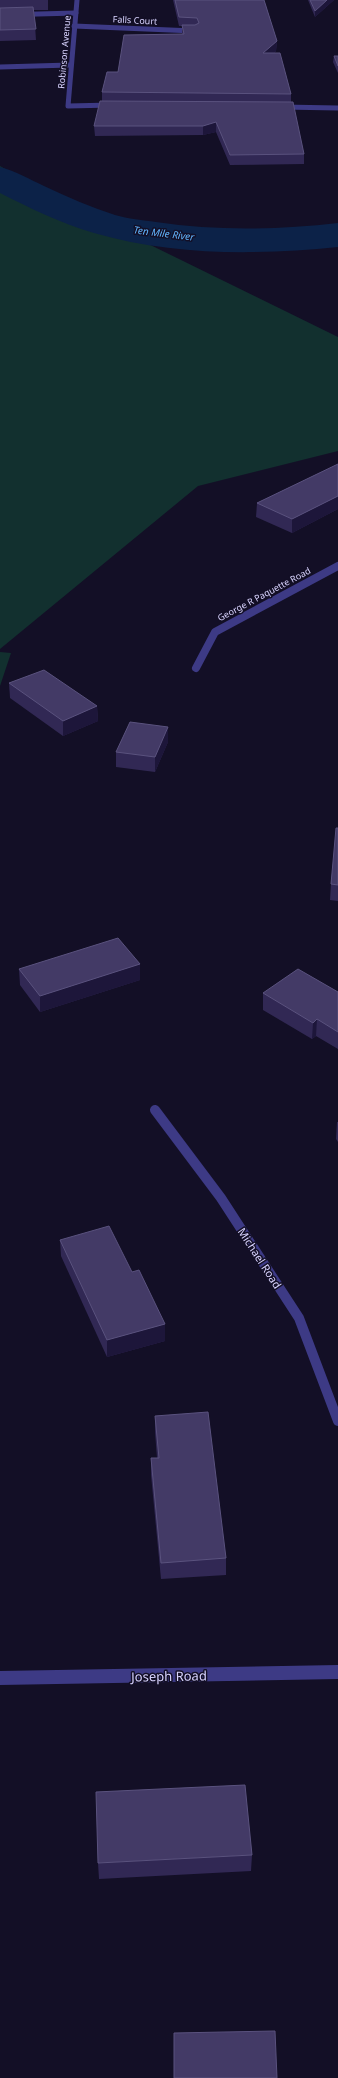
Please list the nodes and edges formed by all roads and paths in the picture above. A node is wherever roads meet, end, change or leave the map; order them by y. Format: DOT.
graph roads {
  1 [pos="77,0"];
  2 [pos="76,13"];
  3 [pos="0,15"];
  4 [pos="74,26"];
  5 [pos="194,31"];
  6 [pos="70,65"];
  7 [pos="0,67"];
  8 [pos="122,105"];
  9 [pos="276,107"];
  10 [pos="338,108"];
  11 [pos="338,566"];
  12 [pos="196,668"];
  13 [pos="154,1110"];
  14 [pos="338,1421"];
  15 [pos="338,1672"];
  16 [pos="0,1678"];
  1 -- 2 [label="street, Robinson Avenue"];
  2 -- 3 [label="street"];
  2 -- 4 [label="street, Robinson Avenue"];
  4 -- 5 [label="street, Falls Court"];
  4 -- 6 [label="street, Robinson Avenue"];
  6 -- 7 [label="street"];
  6 -- 8 [label="street, Robinson Avenue"];
  9 -- 10 [label="street"];
  11 -- 12 [label="street, George R Paquette Road"];
  13 -- 14 [label="street, Michael Road"];
  15 -- 16 [label="street, Joseph Road"];
}
